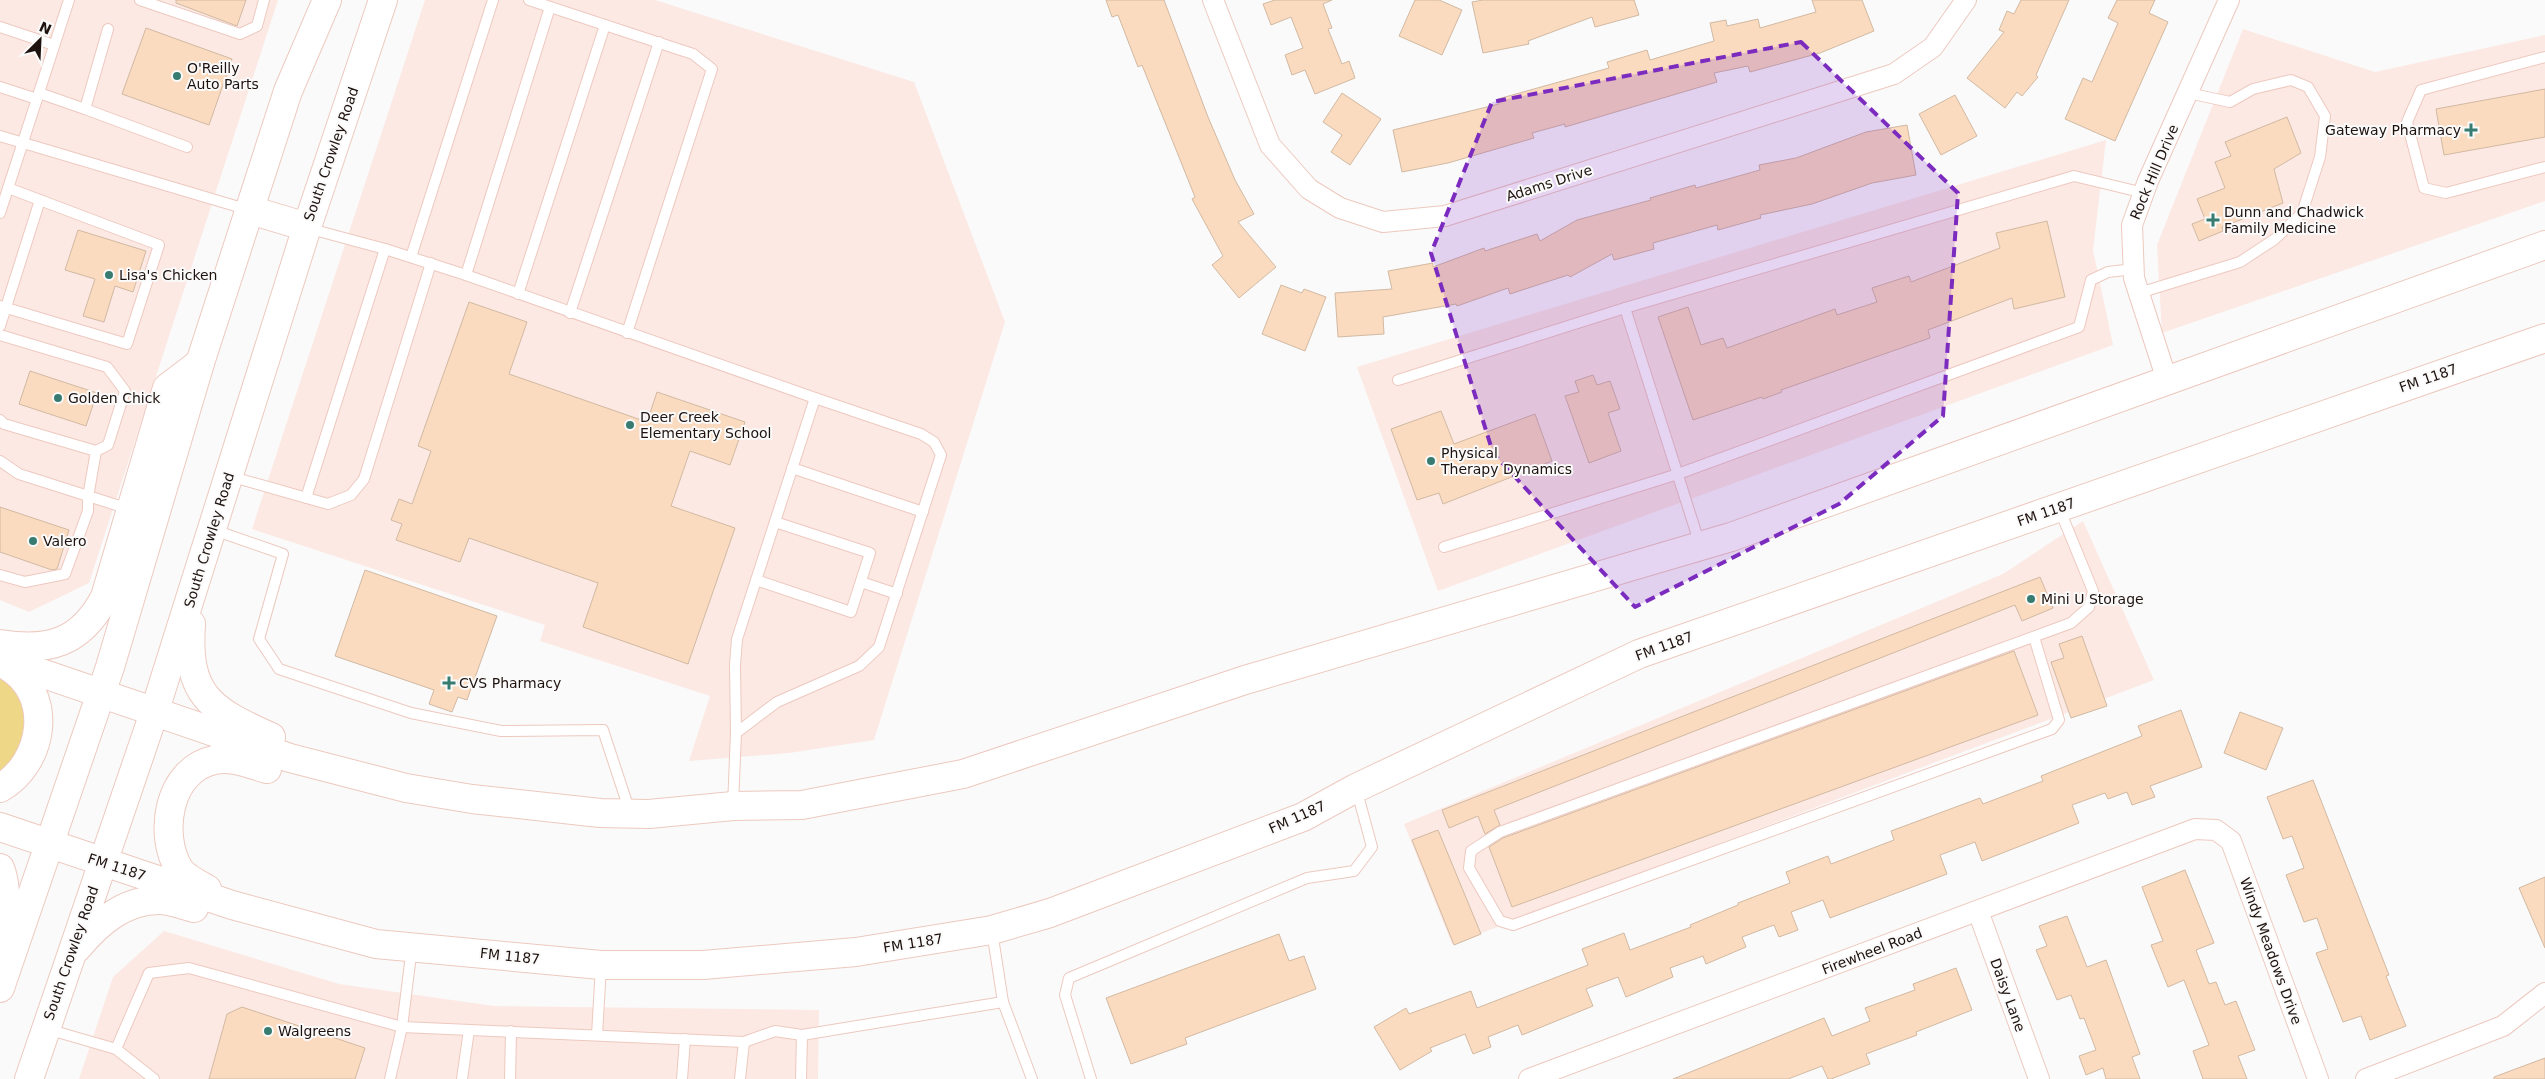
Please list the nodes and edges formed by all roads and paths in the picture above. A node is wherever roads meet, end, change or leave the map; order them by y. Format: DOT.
graph roads {
  1 [pos="69,0"];
  2 [pos="140,0"];
  3 [pos="264,0"];
  4 [pos="326,0"];
  5 [pos="383,0"];
  6 [pos="493,0"];
  7 [pos="530,0"];
  8 [pos="1213,0"];
  9 [pos="1966,0"];
  10 [pos="2230,0"];
  11 [pos="550,7"];
  12 [pos="605,25"];
  13 [pos="0,27"];
  14 [pos="108,29"];
  15 [pos="659,42"];
  16 [pos="54,45"];
  17 [pos="2545,57"];
  18 [pos="0,87"];
  19 [pos="2188,93"];
  20 [pos="38,96"];
  21 [pos="85,109"];
  22 [pos="0,136"];
  23 [pos="23,143"];
  24 [pos="187,147"];
  25 [pos="2545,167"];
  26 [pos="8,188"];
  27 [pos="2144,193"];
  28 [pos="40,200"];
  29 [pos="1,206"];
  30 [pos="250,210"];
  31 [pos="306,227"];
  32 [pos="2545,245"];
  33 [pos="386,249"];
  34 [pos="411,257"];
  35 [pos="431,264"];
  36 [pos="2134,268"];
  37 [pos="466,275"];
  38 [pos="2139,293"];
  39 [pos="518,294"];
  40 [pos="3,307"];
  41 [pos="1625,308"];
  42 [pos="570,313"];
  43 [pos="0,326"];
  44 [pos="627,333"];
  45 [pos="0,335"];
  46 [pos="2545,338"];
  47 [pos="1398,380"];
  48 [pos="2167,380"];
  49 [pos="815,398"];
  50 [pos="0,420"];
  51 [pos="96,451"];
  52 [pos="0,461"];
  53 [pos="792,468"];
  54 [pos="1678,474"];
  55 [pos="229,476"];
  56 [pos="88,497"];
  57 [pos="306,498"];
  58 [pos="2058,507"];
  59 [pos="923,512"];
  60 [pos="143,514"];
  61 [pos="775,522"];
  62 [pos="212,529"];
  63 [pos="1700,546"];
  64 [pos="1444,547"];
  65 [pos="0,575"];
  66 [pos="756,580"];
  67 [pos="861,582"];
  68 [pos="192,594"];
  69 [pos="896,594"];
  70 [pos="2034,637"];
  71 [pos="0,644"];
  72 [pos="0,661"];
  73 [pos="101,695"];
  74 [pos="154,713"];
  75 [pos="736,733"];
  76 [pos="290,758"];
  77 [pos="0,788"];
  78 [pos="1356,788"];
  79 [pos="733,806"];
  80 [pos="640,814"];
  81 [pos="0,827"];
  82 [pos="2216,830"];
  83 [pos="49,844"];
  84 [pos="103,862"];
  85 [pos="0,868"];
  86 [pos="232,905"];
  87 [pos="1978,911"];
  88 [pos="992,930"];
  89 [pos="376,944"];
  90 [pos="412,946"];
  91 [pos="69,957"];
  92 [pos="601,964"];
  93 [pos="3,978"];
  94 [pos="2545,993"];
  95 [pos="1003,1002"];
  96 [pos="402,1027"];
  97 [pos="46,1029"];
  98 [pos="469,1030"];
  99 [pos="511,1031"];
  100 [pos="597,1035"];
  101 [pos="802,1035"];
  102 [pos="685,1039"];
  103 [pos="744,1042"];
  104 [pos="116,1049"];
  105 [pos="29,1079"];
  106 [pos="154,1079"];
  107 [pos="390,1079"];
  108 [pos="462,1079"];
  109 [pos="510,1079"];
  110 [pos="682,1079"];
  111 [pos="740,1079"];
  112 [pos="801,1079"];
  113 [pos="1032,1079"];
  114 [pos="1091,1079"];
  115 [pos="1529,1079"];
  116 [pos="2039,1079"];
  117 [pos="2318,1079"];
  118 [pos="2366,1079"];
  1 -- 16 [label="lane"];
  2 -- 3 [label="lane"];
  4 -- 30 [label="main road"];
  5 -- 31 [label="main road, South Crowley Road"];
  6 -- 34 [label="lane"];
  7 -- 11 [label="lane"];
  8 -- 9 [label="street, Adams Drive"];
  10 -- 19 [label="street, Rock Hill Drive"];
  11 -- 12 [label="lane"];
  11 -- 37 [label="lane"];
  12 -- 15 [label="lane"];
  12 -- 39 [label="lane"];
  13 -- 16 [label="lane"];
  14 -- 21 [label="lane"];
  15 -- 42 [label="lane"];
  15 -- 44 [label="lane"];
  16 -- 20 [label="lane"];
  17 -- 25 [label="lane"];
  18 -- 20 [label="lane"];
  19 -- 27 [label="street, Rock Hill Drive"];
  19 -- 38 [label="lane"];
  20 -- 21 [label="lane"];
  20 -- 23 [label="lane"];
  21 -- 24 [label="lane"];
  22 -- 23 [label="lane"];
  23 -- 26 [label="lane"];
  23 -- 30 [label="lane"];
  26 -- 28 [label="lane"];
  26 -- 29 [label="lane"];
  27 -- 36 [label="street, Rock Hill Drive"];
  27 -- 41 [label="lane"];
  28 -- 40 [label="lane"];
  28 -- 40 [label="lane"];
  30 -- 31 [label="main road"];
  30 -- 60 [label="main road"];
  31 -- 33 [label="lane"];
  31 -- 55 [label="main road, South Crowley Road"];
  32 -- 48 [label="main road"];
  33 -- 34 [label="lane"];
  33 -- 57 [label="lane"];
  34 -- 35 [label="lane"];
  35 -- 37 [label="lane"];
  35 -- 57 [label="lane"];
  36 -- 38 [label="street, Rock Hill Drive"];
  36 -- 54 [label="lane"];
  37 -- 39 [label="lane"];
  38 -- 48 [label="street, Rock Hill Drive"];
  39 -- 42 [label="lane"];
  40 -- 43 [label="lane"];
  41 -- 47 [label="lane"];
  41 -- 54 [label="lane"];
  42 -- 44 [label="lane"];
  44 -- 49 [label="lane"];
  45 -- 51 [label="lane"];
  46 -- 58 [label="main road, FM 1187 / FM 1187"];
  48 -- 63 [label="main road"];
  49 -- 53 [label="lane"];
  49 -- 59 [label="lane"];
  50 -- 51 [label="lane"];
  51 -- 56 [label="lane"];
  52 -- 56 [label="lane"];
  53 -- 59 [label="lane"];
  53 -- 61 [label="lane"];
  54 -- 63 [label="lane"];
  54 -- 64 [label="lane"];
  55 -- 57 [label="lane"];
  55 -- 62 [label="main road, South Crowley Road"];
  56 -- 60 [label="lane"];
  56 -- 65 [label="lane"];
  58 -- 70 [label="lane"];
  58 -- 78 [label="main road, FM 1187 / FM 1187"];
  59 -- 69 [label="lane"];
  60 -- 71 [label="main road"];
  60 -- 73 [label="main road"];
  61 -- 66 [label="lane"];
  61 -- 67 [label="lane"];
  62 -- 68 [label="main road, South Crowley Road"];
  62 -- 80 [label="lane"];
  63 -- 79 [label="main road"];
  66 -- 67 [label="lane"];
  66 -- 75 [label="lane"];
  67 -- 69 [label="lane"];
  68 -- 74 [label="main road, South Crowley Road"];
  68 -- 76 [label="main road"];
  69 -- 75 [label="lane"];
  70 -- 70 [label="lane"];
  72 -- 73 [label="main road"];
  72 -- 77 [label="main road"];
  73 -- 74 [label="main road"];
  73 -- 83 [label="main road"];
  74 -- 76 [label="main road"];
  74 -- 84 [label="main road, South Crowley Road"];
  75 -- 79 [label="lane"];
  76 -- 80 [label="main road"];
  78 -- 88 [label="main road, FM 1187 / FM 1187"];
  78 -- 114 [label="lane"];
  79 -- 80 [label="main road"];
  80 -- 86 [label="main road"];
  81 -- 83 [label="main road, FM 1187 / FM 1187"];
  82 -- 87 [label="street, Firewheel Road"];
  82 -- 117 [label="street, Windy Meadows Drive"];
  83 -- 84 [label="main road, FM 1187 / FM 1187"];
  83 -- 93 [label="main road"];
  84 -- 86 [label="main road, FM 1187 / FM 1187"];
  84 -- 91 [label="main road, South Crowley Road"];
  85 -- 93 [label="main road"];
  86 -- 89 [label="main road, FM 1187 / FM 1187"];
  87 -- 115 [label="street, Firewheel Road"];
  87 -- 116 [label="street, Daisy Lane"];
  88 -- 92 [label="main road, FM 1187 / FM 1187"];
  88 -- 95 [label="lane"];
  89 -- 90 [label="main road, FM 1187 / FM 1187"];
  89 -- 91 [label="main road"];
  90 -- 92 [label="main road, FM 1187 / FM 1187"];
  90 -- 96 [label="lane"];
  91 -- 97 [label="main road, South Crowley Road"];
  92 -- 100 [label="lane"];
  94 -- 118 [label="street"];
  95 -- 101 [label="lane"];
  95 -- 113 [label="lane"];
  96 -- 98 [label="lane"];
  96 -- 104 [label="lane"];
  96 -- 107 [label="lane"];
  97 -- 104 [label="lane"];
  97 -- 105 [label="main road, South Crowley Road"];
  98 -- 99 [label="lane"];
  98 -- 108 [label="lane"];
  99 -- 100 [label="lane"];
  99 -- 109 [label="lane"];
  100 -- 102 [label="lane"];
  101 -- 103 [label="lane"];
  101 -- 112 [label="lane"];
  102 -- 103 [label="lane"];
  102 -- 110 [label="lane"];
  103 -- 111 [label="lane"];
  104 -- 106 [label="lane"];
}
